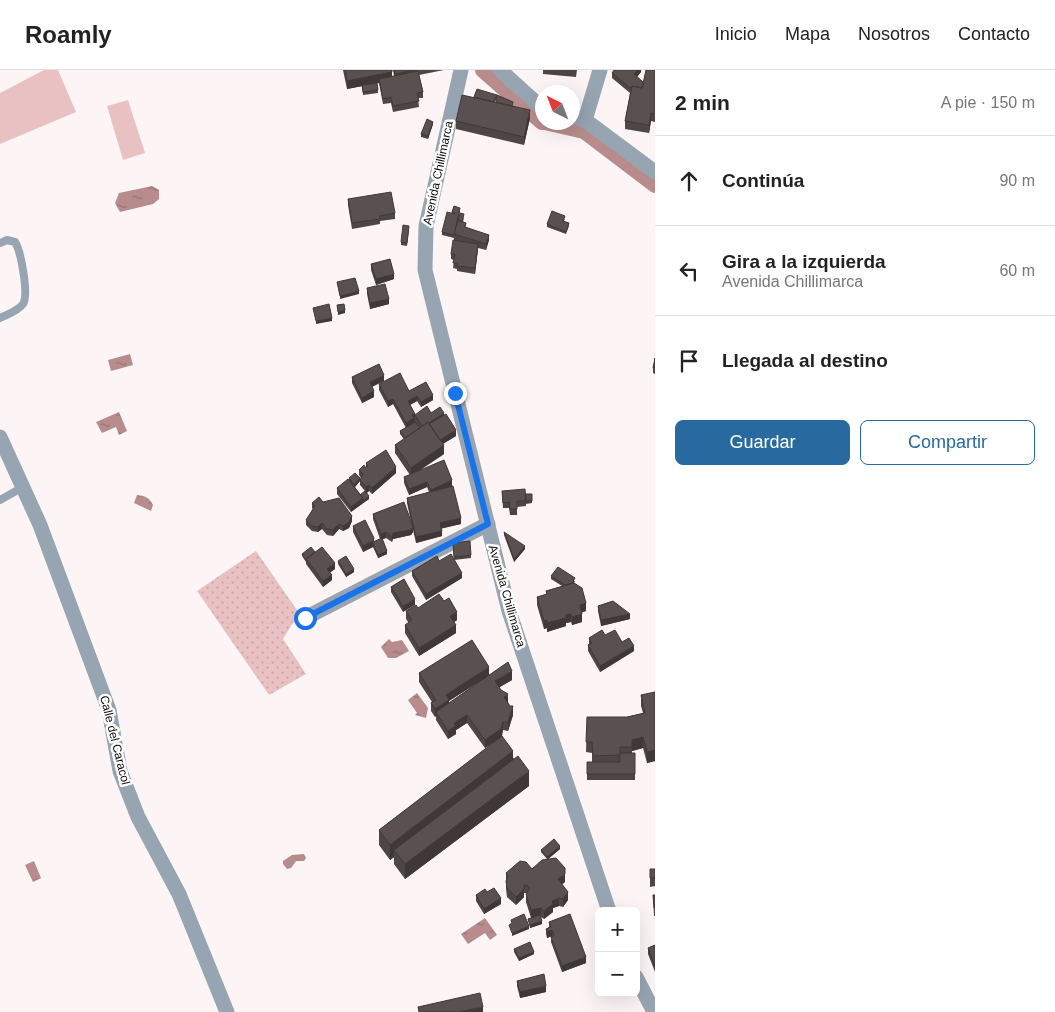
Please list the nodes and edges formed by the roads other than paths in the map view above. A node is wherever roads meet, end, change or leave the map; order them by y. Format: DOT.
graph roads {
  1 [pos="461,70"];
  2 [pos="500,70"];
  3 [pos="600,70"];
  4 [pos="535,102"];
  5 [pos="580,117"];
  6 [pos="580,120"];
  7 [pos="655,172"];
  8 [pos="0,244"];
  9 [pos="0,318"];
  10 [pos="0,437"];
  11 [pos="23,487"];
  12 [pos="0,500"];
  13 [pos="488,524"];
  14 [pos="305,618"];
  15 [pos="608,907"];
  16 [pos="640,985"];
  17 [pos="227,1012"];
  18 [pos="654,1012"];
  1 -- 13 [label="street, Avenida Chillimarca"];
  2 -- 4 [label="street"];
  3 -- 5 [label="street"];
  6 -- 7 [label="street"];
  8 -- 9 [label="lane"];
  10 -- 11 [label="street, Calle del Caracol"];
  11 -- 12 [label="lane"];
  11 -- 17 [label="street, Calle del Caracol"];
  13 -- 14 [label="street"];
  13 -- 15 [label="street, Avenida Chillimarca"];
  16 -- 18 [label="street"];
}
